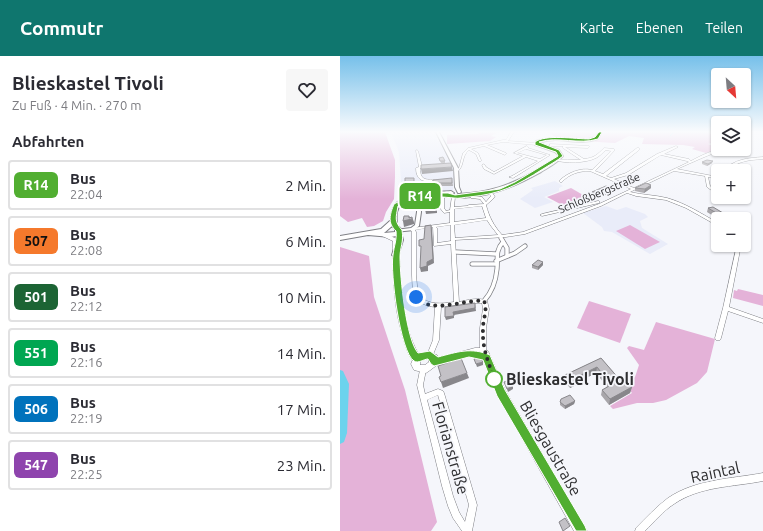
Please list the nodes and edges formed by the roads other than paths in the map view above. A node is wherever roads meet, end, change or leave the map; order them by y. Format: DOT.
graph roads {
  1 [pos="418,154"];
  2 [pos="448,154"];
  3 [pos="464,154"];
  4 [pos="477,154"];
  5 [pos="519,154"];
  6 [pos="549,154"];
  7 [pos="560,154"];
  8 [pos="575,154"];
  9 [pos="600,154"];
  10 [pos="609,154"];
  11 [pos="631,154"];
  12 [pos="662,154"];
  13 [pos="710,154"];
  14 [pos="526,156"];
  15 [pos="481,159"];
  16 [pos="763,159"];
  17 [pos="539,160"];
  18 [pos="556,160"];
  19 [pos="583,160"];
  20 [pos="691,162"];
  21 [pos="732,164"];
  22 [pos="454,165"];
  23 [pos="483,165"];
  24 [pos="447,166"];
  25 [pos="421,167"];
  26 [pos="431,167"];
  27 [pos="593,170"];
  28 [pos="675,170"];
  29 [pos="456,171"];
  30 [pos="603,176"];
  31 [pos="706,176"];
  32 [pos="511,177"];
  33 [pos="711,177"];
  34 [pos="456,178"];
  35 [pos="444,179"];
  36 [pos="450,179"];
  37 [pos="611,179"];
  38 [pos="560,181"];
  39 [pos="711,188"];
  40 [pos="634,189"];
  41 [pos="626,192"];
  42 [pos="490,193"];
  43 [pos="454,195"];
  44 [pos="416,196"];
  45 [pos="471,196"];
  46 [pos="603,203"];
  47 [pos="484,204"];
  48 [pos="452,210"];
  49 [pos="542,215"];
  50 [pos="487,220"];
  51 [pos="711,221"];
  52 [pos="391,223"];
  53 [pos="452,224"];
  54 [pos="435,228"];
  55 [pos="416,229"];
  56 [pos="392,233"];
  57 [pos="340,238"];
  58 [pos="502,239"];
  59 [pos="453,241"];
  60 [pos="525,246"];
  61 [pos="738,252"];
  62 [pos="455,253"];
  63 [pos="496,254"];
  64 [pos="396,255"];
  65 [pos="507,256"];
  66 [pos="496,263"];
  67 [pos="472,264"];
  68 [pos="484,301"];
  69 [pos="457,303"];
  70 [pos="438,306"];
  71 [pos="726,308"];
  72 [pos="763,322"];
  73 [pos="718,338"];
  74 [pos="485,355"];
  75 [pos="432,358"];
  76 [pos="417,359"];
  77 [pos="423,370"];
  78 [pos="423,398"];
  79 [pos="763,477"];
  80 [pos="467,531"];
  81 [pos="580,531"];
  82 [pos="639,531"];
  1 -- 25 [label="street"];
  2 -- 22 [label="street"];
  3 -- 29 [label="street"];
  4 -- 15 [label="street"];
  5 -- 14 [label="street"];
  6 -- 17 [label="street"];
  7 -- 18 [label="main road"];
  8 -- 19 [label="street"];
  9 -- 19 [label="street"];
  10 -- 27 [label="street"];
  11 -- 30 [label="street"];
  12 -- 20 [label="street"];
  12 -- 37 [label="street"];
  13 -- 20 [label="street, Schloßbergstraße"];
  14 -- 17 [label="street"];
  14 -- 23 [label="street"];
  16 -- 21 [label="street"];
  17 -- 32 [label="street"];
  18 -- 19 [label="street"];
  18 -- 42 [label="main road"];
  20 -- 28 [label="street, Schloßbergstraße"];
  22 -- 24 [label="street"];
  22 -- 29 [label="street"];
  25 -- 26 [label="street"];
  25 -- 35 [label="street"];
  27 -- 30 [label="street"];
  27 -- 38 [label="street"];
  28 -- 31 [label="street"];
  28 -- 40 [label="street, Schloßbergstraße"];
  29 -- 34 [label="street"];
  30 -- 37 [label="street"];
  31 -- 33 [label="street"];
  31 -- 39 [label="street"];
  34 -- 36 [label="street"];
  34 -- 43 [label="street"];
  37 -- 40 [label="street"];
  40 -- 41 [label="street, Schloßbergstraße"];
  41 -- 46 [label="street, Schloßbergstraße"];
  41 -- 51 [label="street"];
  42 -- 45 [label="main road"];
  42 -- 47 [label="street"];
  43 -- 44 [label="main road"];
  43 -- 45 [label="main road"];
  43 -- 48 [label="street"];
  43 -- 48 [label="street"];
  44 -- 52 [label="main road"];
  44 -- 55 [label="street"];
  45 -- 47 [label="street"];
  46 -- 49 [label="street"];
  46 -- 58 [label="street, Schloßbergstraße"];
  47 -- 48 [label="street"];
  47 -- 50 [label="street"];
  48 -- 53 [label="street"];
  50 -- 53 [label="street"];
  50 -- 58 [label="street"];
  52 -- 56 [label="main road"];
  52 -- 56 [label="main road"];
  53 -- 55 [label="street"];
  53 -- 59 [label="street"];
  54 -- 59 [label="street, Schloßbergstraße"];
  55 -- 56 [label="street"];
  55 -- 70 [label="street"];
  56 -- 57 [label="main road"];
  56 -- 64 [label="main road"];
  58 -- 59 [label="street, Schloßbergstraße"];
  58 -- 63 [label="street"];
  58 -- 65 [label="street"];
  59 -- 62 [label="street"];
  60 -- 65 [label="street"];
  61 -- 71 [label="street"];
  62 -- 63 [label="street"];
  62 -- 69 [label="street"];
  63 -- 66 [label="street"];
  64 -- 76 [label="main road"];
  65 -- 66 [label="street"];
  66 -- 67 [label="street"];
  66 -- 68 [label="street"];
  68 -- 69 [label="street"];
  68 -- 74 [label="street, Bliesgaustraße"];
  69 -- 70 [label="street"];
  70 -- 75 [label="street"];
  71 -- 72 [label="street"];
  71 -- 73 [label="street"];
  74 -- 75 [label="main road"];
  74 -- 81 [label="main road, Bliesgaustraße"];
  75 -- 76 [label="main road"];
  75 -- 77 [label="main road"];
  76 -- 77 [label="main road"];
  77 -- 78 [label="street, Florianstraße"];
  78 -- 80 [label="street, Florianstraße"];
  78 -- 80 [label="street"];
  79 -- 82 [label="street, Raintal"];
}
